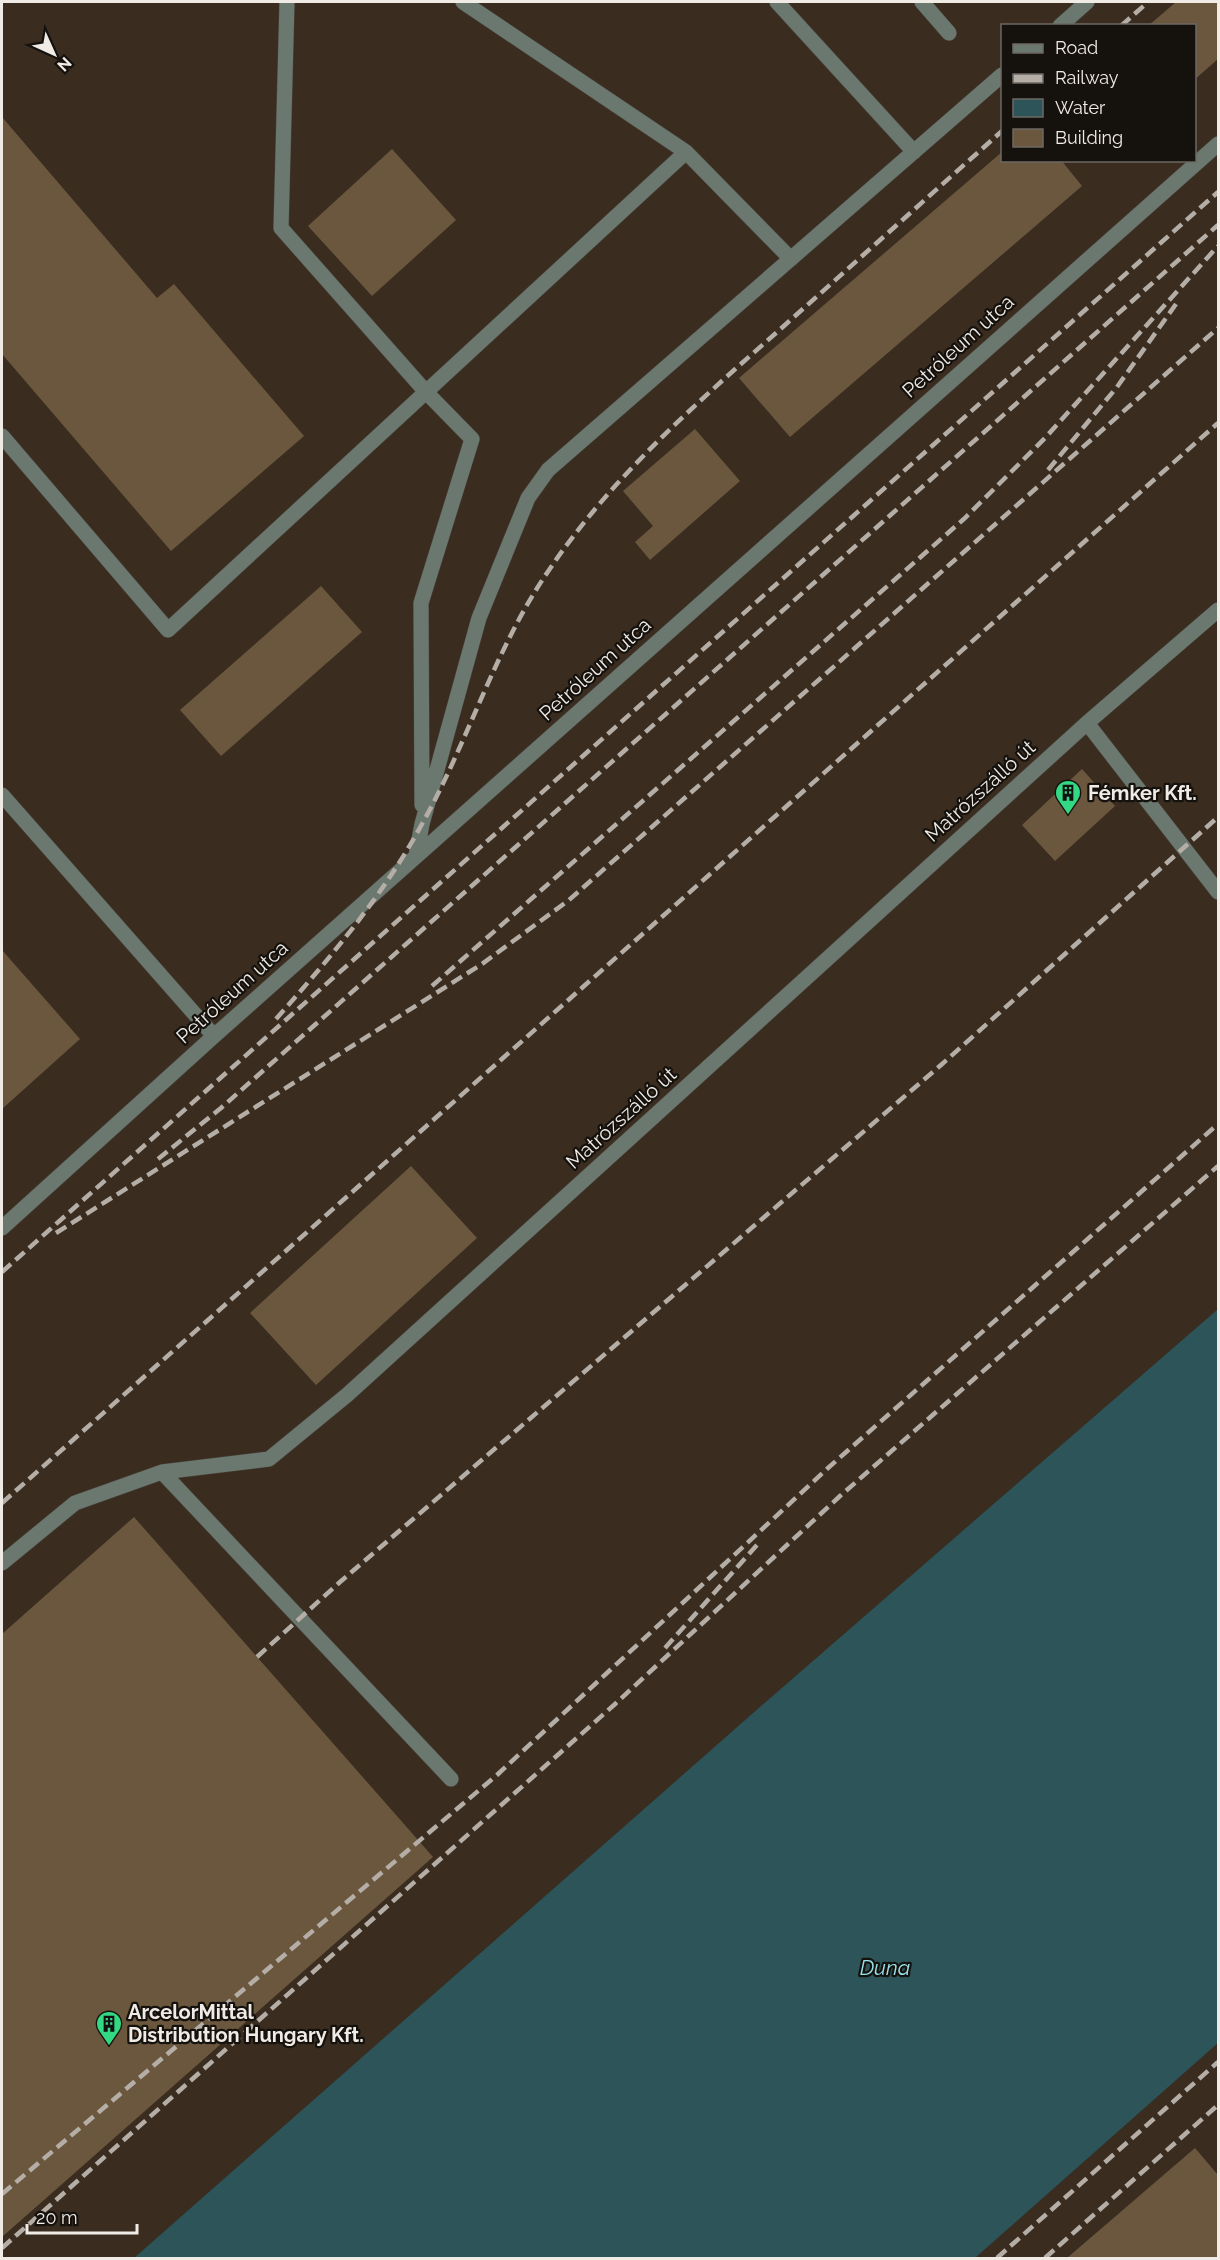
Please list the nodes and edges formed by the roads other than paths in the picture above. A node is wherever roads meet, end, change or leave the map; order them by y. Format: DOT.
graph roads {
  1 [pos="287,2"];
  2 [pos="463,2"];
  3 [pos="777,2"];
  4 [pos="922,2"];
  5 [pos="1087,2"];
  6 [pos="1062,24"];
  7 [pos="949,33"];
  8 [pos="1001,76"];
  9 [pos="1218,144"];
  10 [pos="686,152"];
  11 [pos="914,152"];
  12 [pos="791,259"];
  13 [pos="426,392"];
  14 [pos="2,436"];
  15 [pos="1218,610"];
  16 [pos="1087,723"];
  17 [pos="2,795"];
  18 [pos="422,824"];
  19 [pos="416,855"];
  20 [pos="1218,892"];
  21 [pos="214,1036"];
  22 [pos="2,1228"];
  23 [pos="162,1472"];
  24 [pos="2,1563"];
  25 [pos="451,1779"];
  1 -- 13 [label="street"];
  2 -- 10 [label="street"];
  3 -- 11 [label="street"];
  4 -- 7 [label="street"];
  5 -- 6 [label="street"];
  8 -- 11 [label="street"];
  9 -- 19 [label="street, Petróleum utca"];
  10 -- 12 [label="street"];
  10 -- 13 [label="street"];
  11 -- 12 [label="street"];
  12 -- 18 [label="street"];
  13 -- 14 [label="street"];
  13 -- 18 [label="street"];
  15 -- 16 [label="street, Matrózszálló út"];
  16 -- 20 [label="street"];
  16 -- 23 [label="street, Matrózszálló út"];
  17 -- 21 [label="street"];
  18 -- 19 [label="street"];
  19 -- 21 [label="street, Petróleum utca"];
  21 -- 22 [label="street, Petróleum utca"];
  23 -- 24 [label="street, Matrózszálló út"];
  23 -- 25 [label="street"];
}
